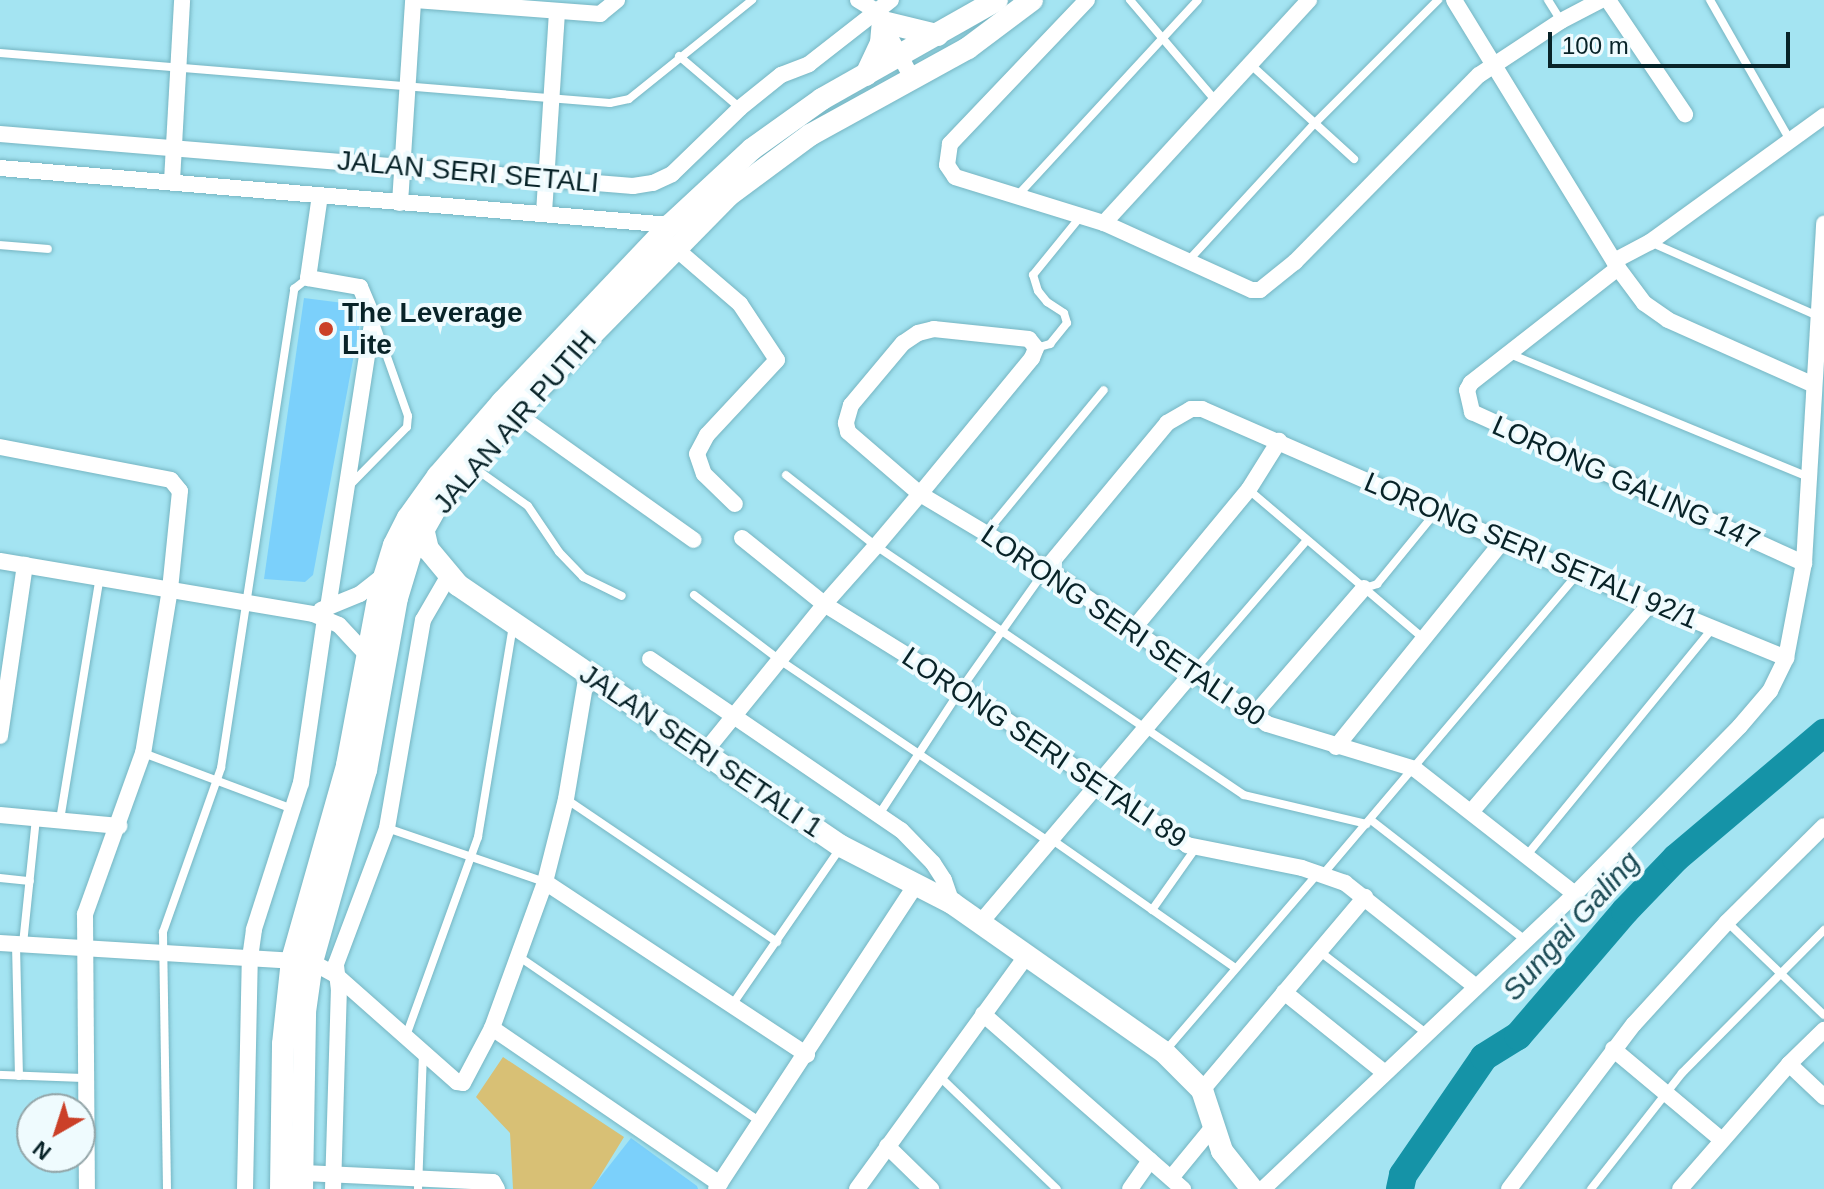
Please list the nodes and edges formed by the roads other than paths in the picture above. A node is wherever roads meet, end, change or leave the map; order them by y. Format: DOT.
graph roads {
  1 [pos="182,0"];
  2 [pos="414,0"];
  3 [pos="617,0"];
  4 [pos="752,0"];
  5 [pos="858,0"];
  6 [pos="891,0"];
  7 [pos="997,0"];
  8 [pos="1032,0"];
  9 [pos="1087,0"];
  10 [pos="1130,0"];
  11 [pos="1198,0"];
  12 [pos="1309,0"];
  13 [pos="1438,0"];
  14 [pos="1454,0"];
  15 [pos="1548,0"];
  16 [pos="1601,0"];
  17 [pos="1608,0"];
  18 [pos="1710,0"];
  19 [pos="493,3"];
  20 [pos="557,11"];
  21 [pos="879,17"];
  22 [pos="1561,21"];
  23 [pos="937,35"];
  24 [pos="1162,38"];
  25 [pos="0,53"];
  26 [pos="901,55"];
  27 [pos="679,56"];
  28 [pos="1250,64"];
  29 [pos="1493,64"];
  30 [pos="178,68"];
  31 [pos="866,75"];
  32 [pos="912,78"];
  33 [pos="407,86"];
  34 [pos="551,99"];
  35 [pos="1216,101"];
  36 [pos="740,108"];
  37 [pos="1685,114"];
  38 [pos="1823,119"];
  39 [pos="1316,122"];
  40 [pos="0,134"];
  41 [pos="1791,140"];
  42 [pos="174,148"];
  43 [pos="1354,159"];
  44 [pos="402,167"];
  45 [pos="0,168"];
  46 [pos="547,178"];
  47 [pos="172,181"];
  48 [pos="320,195"];
  49 [pos="1018,195"];
  50 [pos="400,203"];
  51 [pos="544,213"];
  52 [pos="1081,215"];
  53 [pos="1104,223"];
  54 [pos="1824,224"];
  55 [pos="670,225"];
  56 [pos="1650,242"];
  57 [pos="0,245"];
  58 [pos="675,248"];
  59 [pos="48,249"];
  60 [pos="1823,251"];
  61 [pos="1188,261"];
  62 [pos="1616,264"];
  63 [pos="308,278"];
  64 [pos="1821,296"];
  65 [pos="1818,316"];
  66 [pos="373,317"];
  67 [pos="1036,348"];
  68 [pos="1510,354"];
  69 [pos="1816,377"];
  70 [pos="1104,390"];
  71 [pos="515,413"];
  72 [pos="1818,416"];
  73 [pos="1279,441"];
  74 [pos="0,447"];
  75 [pos="470,464"];
  76 [pos="786,475"];
  77 [pos="1809,477"];
  78 [pos="347,488"];
  79 [pos="1249,489"];
  80 [pos="920,494"];
  81 [pos="735,504"];
  82 [pos="1437,511"];
  83 [pos="423,528"];
  84 [pos="985,533"];
  85 [pos="742,538"];
  86 [pos="694,540"];
  87 [pos="1307,540"];
  88 [pos="1503,541"];
  89 [pos="876,546"];
  90 [pos="0,561"];
  91 [pos="1804,563"];
  92 [pos="25,565"];
  93 [pos="1046,569"];
  94 [pos="1578,573"];
  95 [pos="100,577"];
  96 [pos="392,581"];
  97 [pos="451,584"];
  98 [pos="1364,588"];
  99 [pos="170,589"];
  100 [pos="694,595"];
  101 [pos="622,596"];
  102 [pos="248,603"];
  103 [pos="824,604"];
  104 [pos="1650,604"];
  105 [pos="322,614"];
  106 [pos="513,624"];
  107 [pos="1134,628"];
  108 [pos="1712,629"];
  109 [pos="1002,630"];
  110 [pos="1424,639"];
  111 [pos="368,656"];
  112 [pos="1786,658"];
  113 [pos="650,659"];
  114 [pos="781,661"];
  115 [pos="1193,672"];
  116 [pos="587,673"];
  117 [pos="961,689"];
  118 [pos="734,715"];
  119 [pos="1254,715"];
  120 [pos="1145,728"];
  121 [pos="0,736"];
  122 [pos="1336,747"];
  123 [pos="143,753"];
  124 [pos="921,753"];
  125 [pos="703,754"];
  126 [pos="1415,769"];
  127 [pos="218,780"];
  128 [pos="1097,784"];
  129 [pos="566,799"];
  130 [pos="294,809"];
  131 [pos="1471,812"];
  132 [pos="880,813"];
  133 [pos="0,815"];
  134 [pos="36,818"];
  135 [pos="60,821"];
  136 [pos="1369,822"];
  137 [pos="119,826"];
  138 [pos="1824,826"];
  139 [pos="387,828"];
  140 [pos="1050,840"];
  141 [pos="841,846"];
  142 [pos="1195,849"];
  143 [pos="1527,855"];
  144 [pos="471,856"];
  145 [pos="1322,873"];
  146 [pos="0,878"];
  147 [pos="30,881"];
  148 [pos="545,882"];
  149 [pos="916,885"];
  150 [pos="1575,894"];
  151 [pos="1365,897"];
  152 [pos="952,903"];
  153 [pos="1152,910"];
  154 [pos="981,922"];
  155 [pos="1727,922"];
  156 [pos="1824,930"];
  157 [pos="1525,940"];
  158 [pos="777,942"];
  159 [pos="13,944"];
  160 [pos="85,948"];
  161 [pos="1319,951"];
  162 [pos="162,952"];
  163 [pos="1027,955"];
  164 [pos="518,956"];
  165 [pos="250,958"];
  166 [pos="302,961"];
  167 [pos="1235,968"];
  168 [pos="1780,974"];
  169 [pos="337,976"];
  170 [pos="1476,987"];
  171 [pos="1284,992"];
  172 [pos="732,1005"];
  173 [pos="983,1014"];
  174 [pos="1824,1015"];
  175 [pos="492,1028"];
  176 [pos="1824,1030"];
  177 [pos="1426,1033"];
  178 [pos="405,1036"];
  179 [pos="1613,1049"];
  180 [pos="423,1051"];
  181 [pos="1164,1052"];
  182 [pos="807,1055"];
  183 [pos="1789,1064"];
  184 [pos="1385,1073"];
  185 [pos="0,1075"];
  186 [pos="19,1076"];
  187 [pos="939,1076"];
  188 [pos="87,1078"];
  189 [pos="1202,1090"];
  190 [pos="1666,1093"];
  191 [pos="1824,1097"];
  192 [pos="760,1122"];
  193 [pos="1212,1128"];
  194 [pos="1722,1140"];
  195 [pos="887,1146"];
  196 [pos="1150,1160"];
  197 [pos="303,1181"];
  198 [pos="334,1182"];
  199 [pos="1177,1183"];
  200 [pos="418,1185"];
  201 [pos="718,1186"];
  202 [pos="87,1189"];
  203 [pos="167,1189"];
  204 [pos="245,1189"];
  205 [pos="281,1189"];
  206 [pos="497,1189"];
  207 [pos="857,1189"];
  208 [pos="931,1189"];
  209 [pos="1057,1189"];
  210 [pos="1130,1189"];
  211 [pos="1252,1189"];
  212 [pos="1263,1189"];
  213 [pos="1509,1189"];
  214 [pos="1591,1189"];
  215 [pos="1680,1189"];
  1 -- 30 [label="street"];
  2 -- 19 [label="street"];
  2 -- 33 [label="street"];
  3 -- 20 [label="street"];
  4 -- 27 [label="lane"];
  5 -- 21 [label="street"];
  6 -- 21 [label="street, JALAN SERI SETALI"];
  7 -- 23 [label="street, JALAN AIR PUTIH"];
  8 -- 32 [label="street, JALAN AIR PUTIH"];
  9 -- 49 [label="street"];
  10 -- 24 [label="lane"];
  11 -- 24 [label="lane"];
  12 -- 28 [label="street"];
  13 -- 39 [label="lane"];
  14 -- 29 [label="street"];
  15 -- 22 [label="lane"];
  16 -- 22 [label="street"];
  17 -- 37 [label="street"];
  18 -- 41 [label="lane"];
  19 -- 20 [label="street"];
  20 -- 34 [label="street"];
  21 -- 23 [label="street"];
  21 -- 26 [label="street"];
  21 -- 31 [label="street"];
  21 -- 36 [label="street, JALAN SERI SETALI"];
  22 -- 29 [label="street"];
  23 -- 26 [label="street, JALAN AIR PUTIH"];
  24 -- 35 [label="lane"];
  24 -- 49 [label="lane"];
  25 -- 30 [label="lane"];
  26 -- 31 [label="street, JALAN AIR PUTIH"];
  26 -- 32 [label="street"];
  27 -- 34 [label="lane"];
  27 -- 36 [label="lane"];
  28 -- 35 [label="street"];
  28 -- 39 [label="lane"];
  29 -- 61 [label="street"];
  29 -- 62 [label="street"];
  30 -- 33 [label="lane"];
  30 -- 42 [label="street"];
  31 -- 55 [label="street, JALAN AIR PUTIH"];
  32 -- 58 [label="street, JALAN AIR PUTIH"];
  33 -- 34 [label="lane"];
  33 -- 44 [label="street"];
  34 -- 46 [label="street"];
  35 -- 53 [label="street"];
  36 -- 46 [label="street, JALAN SERI SETALI"];
  38 -- 41 [label="street, LORONG GALING 147"];
  39 -- 43 [label="lane"];
  39 -- 61 [label="lane"];
  40 -- 42 [label="street, JALAN SERI SETALI"];
  41 -- 56 [label="street, LORONG GALING 147"];
  42 -- 44 [label="street, JALAN SERI SETALI"];
  42 -- 47 [label="street"];
  44 -- 46 [label="street, JALAN SERI SETALI"];
  44 -- 50 [label="street"];
  45 -- 47 [label="street"];
  46 -- 51 [label="street"];
  47 -- 48 [label="street"];
  48 -- 50 [label="street"];
  48 -- 63 [label="street"];
  49 -- 52 [label="street"];
  50 -- 51 [label="street"];
  51 -- 55 [label="street"];
  52 -- 53 [label="street"];
  52 -- 67 [label="lane"];
  53 -- 61 [label="street"];
  54 -- 60 [label="street"];
  55 -- 96 [label="street, JALAN AIR PUTIH"];
  56 -- 62 [label="street, LORONG GALING 147"];
  56 -- 65 [label="lane"];
  57 -- 59 [label="lane"];
  58 -- 71 [label="street, JALAN AIR PUTIH"];
  58 -- 81 [label="street"];
  60 -- 64 [label="street"];
  62 -- 68 [label="street, LORONG GALING 147"];
  62 -- 69 [label="street"];
  63 -- 66 [label="street"];
  63 -- 102 [label="lane"];
  64 -- 65 [label="street"];
  65 -- 69 [label="street"];
  66 -- 78 [label="street"];
  66 -- 78 [label="lane"];
  67 -- 80 [label="street"];
  67 -- 80 [label="street, LORONG SERI SETALI 90"];
  68 -- 77 [label="lane"];
  68 -- 91 [label="street, LORONG GALING 147"];
  69 -- 72 [label="street"];
  70 -- 84 [label="lane"];
  71 -- 75 [label="street, JALAN AIR PUTIH"];
  71 -- 86 [label="street"];
  72 -- 77 [label="street"];
  73 -- 79 [label="street"];
  73 -- 82 [label="street, LORONG SERI SETALI 92/1"];
  73 -- 93 [label="street, LORONG SERI SETALI 92/1"];
  74 -- 99 [label="street"];
  75 -- 83 [label="street, JALAN AIR PUTIH"];
  75 -- 101 [label="lane"];
  76 -- 89 [label="lane"];
  77 -- 91 [label="street"];
  78 -- 105 [label="street"];
  79 -- 87 [label="lane"];
  79 -- 107 [label="street"];
  80 -- 84 [label="street, LORONG SERI SETALI 90"];
  80 -- 89 [label="street"];
  82 -- 88 [label="street, LORONG SERI SETALI 92/1"];
  82 -- 98 [label="lane"];
  83 -- 96 [label="street, JALAN AIR PUTIH"];
  83 -- 97 [label="street, JALAN SERI SETALI 1"];
  84 -- 93 [label="street, LORONG SERI SETALI 90"];
  85 -- 103 [label="street, LORONG SERI SETALI 89"];
  87 -- 98 [label="lane"];
  87 -- 115 [label="lane"];
  88 -- 94 [label="street, LORONG SERI SETALI 92/1"];
  88 -- 110 [label="street"];
  89 -- 103 [label="street"];
  89 -- 109 [label="lane"];
  90 -- 92 [label="street"];
  91 -- 112 [label="street"];
  92 -- 95 [label="street"];
  92 -- 121 [label="street"];
  93 -- 107 [label="street, LORONG SERI SETALI 90"];
  93 -- 109 [label="lane"];
  94 -- 104 [label="street, LORONG SERI SETALI 92/1"];
  94 -- 126 [label="lane"];
  95 -- 99 [label="street"];
  95 -- 135 [label="lane"];
  96 -- 97 [label="street"];
  96 -- 105 [label="street"];
  96 -- 111 [label="street, JALAN AIR PUTIH"];
  96 -- 166 [label="street, JALAN AIR PUTIH"];
  97 -- 106 [label="street, JALAN SERI SETALI 1"];
  97 -- 139 [label="street"];
  98 -- 110 [label="lane"];
  98 -- 119 [label="street"];
  99 -- 102 [label="street"];
  99 -- 123 [label="street"];
  100 -- 114 [label="lane"];
  102 -- 105 [label="street"];
  102 -- 127 [label="lane"];
  103 -- 114 [label="street"];
  103 -- 117 [label="street, LORONG SERI SETALI 89"];
  104 -- 108 [label="street, LORONG SERI SETALI 92/1"];
  104 -- 131 [label="street"];
  105 -- 111 [label="street"];
  105 -- 130 [label="street"];
  106 -- 116 [label="street, JALAN SERI SETALI 1"];
  106 -- 144 [label="lane"];
  107 -- 115 [label="street, LORONG SERI SETALI 90"];
  108 -- 112 [label="street, LORONG SERI SETALI 92/1"];
  108 -- 143 [label="lane"];
  109 -- 117 [label="lane"];
  109 -- 120 [label="lane"];
  110 -- 122 [label="street"];
  111 -- 166 [label="street, JALAN AIR PUTIH"];
  112 -- 150 [label="street"];
  113 -- 118 [label="street, JALAN SERI SETALI 1"];
  114 -- 118 [label="street"];
  114 -- 124 [label="lane"];
  115 -- 119 [label="street, LORONG SERI SETALI 90"];
  115 -- 120 [label="street"];
  116 -- 125 [label="street, JALAN SERI SETALI 1"];
  116 -- 129 [label="street"];
  117 -- 124 [label="lane"];
  117 -- 128 [label="street, LORONG SERI SETALI 89"];
  118 -- 125 [label="street"];
  118 -- 132 [label="street, JALAN SERI SETALI 1"];
  119 -- 122 [label="street, LORONG SERI SETALI 90"];
  120 -- 128 [label="street"];
  120 -- 136 [label="lane"];
  122 -- 126 [label="street, LORONG SERI SETALI 90"];
  123 -- 127 [label="lane"];
  123 -- 137 [label="street"];
  124 -- 132 [label="lane"];
  124 -- 140 [label="lane"];
  125 -- 141 [label="street, JALAN SERI SETALI 1"];
  126 -- 131 [label="street, LORONG SERI SETALI 90"];
  126 -- 136 [label="lane"];
  127 -- 130 [label="lane"];
  127 -- 162 [label="lane"];
  128 -- 140 [label="street"];
  128 -- 142 [label="street, LORONG SERI SETALI 89"];
  129 -- 148 [label="street"];
  129 -- 158 [label="lane"];
  130 -- 165 [label="street"];
  131 -- 143 [label="street, LORONG SERI SETALI 90"];
  132 -- 152 [label="street, JALAN SERI SETALI 1"];
  133 -- 134 [label="street"];
  134 -- 135 [label="street"];
  134 -- 147 [label="lane"];
  135 -- 137 [label="street"];
  136 -- 145 [label="lane"];
  136 -- 157 [label="lane"];
  137 -- 160 [label="street"];
  138 -- 155 [label="street"];
  139 -- 144 [label="lane"];
  139 -- 169 [label="street"];
  140 -- 153 [label="lane"];
  140 -- 154 [label="street"];
  141 -- 149 [label="street, JALAN SERI SETALI 1"];
  141 -- 158 [label="lane"];
  142 -- 145 [label="street, LORONG SERI SETALI 89"];
  142 -- 153 [label="lane"];
  143 -- 150 [label="street, LORONG SERI SETALI 90"];
  144 -- 148 [label="lane"];
  144 -- 178 [label="lane"];
  145 -- 151 [label="street, LORONG SERI SETALI 89"];
  145 -- 167 [label="lane"];
  146 -- 147 [label="lane"];
  147 -- 159 [label="lane"];
  148 -- 164 [label="street"];
  148 -- 172 [label="street"];
  149 -- 152 [label="street, JALAN SERI SETALI 1"];
  149 -- 182 [label="street"];
  150 -- 157 [label="street"];
  151 -- 161 [label="street"];
  151 -- 170 [label="street, LORONG SERI SETALI 89"];
  152 -- 154 [label="street, JALAN SERI SETALI 1"];
  153 -- 167 [label="lane"];
  154 -- 163 [label="street, JALAN SERI SETALI 1"];
  155 -- 168 [label="lane"];
  155 -- 179 [label="street"];
  156 -- 168 [label="lane"];
  157 -- 170 [label="street"];
  158 -- 172 [label="lane"];
  159 -- 160 [label="street"];
  159 -- 186 [label="lane"];
  160 -- 162 [label="street"];
  160 -- 188 [label="street"];
  161 -- 171 [label="street"];
  161 -- 177 [label="lane"];
  162 -- 165 [label="street"];
  162 -- 203 [label="lane"];
  163 -- 173 [label="street"];
  163 -- 181 [label="street, JALAN SERI SETALI 1"];
  164 -- 175 [label="street"];
  164 -- 192 [label="lane"];
  165 -- 166 [label="street"];
  165 -- 204 [label="street"];
  166 -- 169 [label="street"];
  166 -- 197 [label="street, JALAN AIR PUTIH"];
  166 -- 205 [label="street, JALAN AIR PUTIH"];
  167 -- 181 [label="lane"];
  168 -- 174 [label="lane"];
  168 -- 190 [label="lane"];
  169 -- 178 [label="street"];
  169 -- 198 [label="street"];
  170 -- 177 [label="street"];
  171 -- 184 [label="street"];
  171 -- 189 [label="street"];
  172 -- 182 [label="street"];
  173 -- 187 [label="street"];
  173 -- 196 [label="street"];
  175 -- 180 [label="street"];
  175 -- 201 [label="street"];
  176 -- 183 [label="street"];
  177 -- 184 [label="street"];
  178 -- 180 [label="street"];
  179 -- 190 [label="street"];
  179 -- 213 [label="street"];
  180 -- 200 [label="lane"];
  181 -- 189 [label="street, JALAN SERI SETALI 1"];
  182 -- 192 [label="street"];
  183 -- 191 [label="street"];
  183 -- 194 [label="street"];
  184 -- 212 [label="street"];
  185 -- 186 [label="lane"];
  186 -- 188 [label="lane"];
  187 -- 195 [label="street"];
  187 -- 209 [label="lane"];
  188 -- 202 [label="street"];
  189 -- 193 [label="street"];
  190 -- 194 [label="street"];
  190 -- 214 [label="lane"];
  192 -- 201 [label="street"];
  193 -- 199 [label="street"];
  193 -- 211 [label="street"];
  194 -- 215 [label="street"];
  195 -- 207 [label="street"];
  195 -- 208 [label="street"];
  196 -- 199 [label="street"];
  196 -- 210 [label="street"];
  197 -- 198 [label="street"];
  198 -- 200 [label="street"];
  200 -- 206 [label="street"];
}
